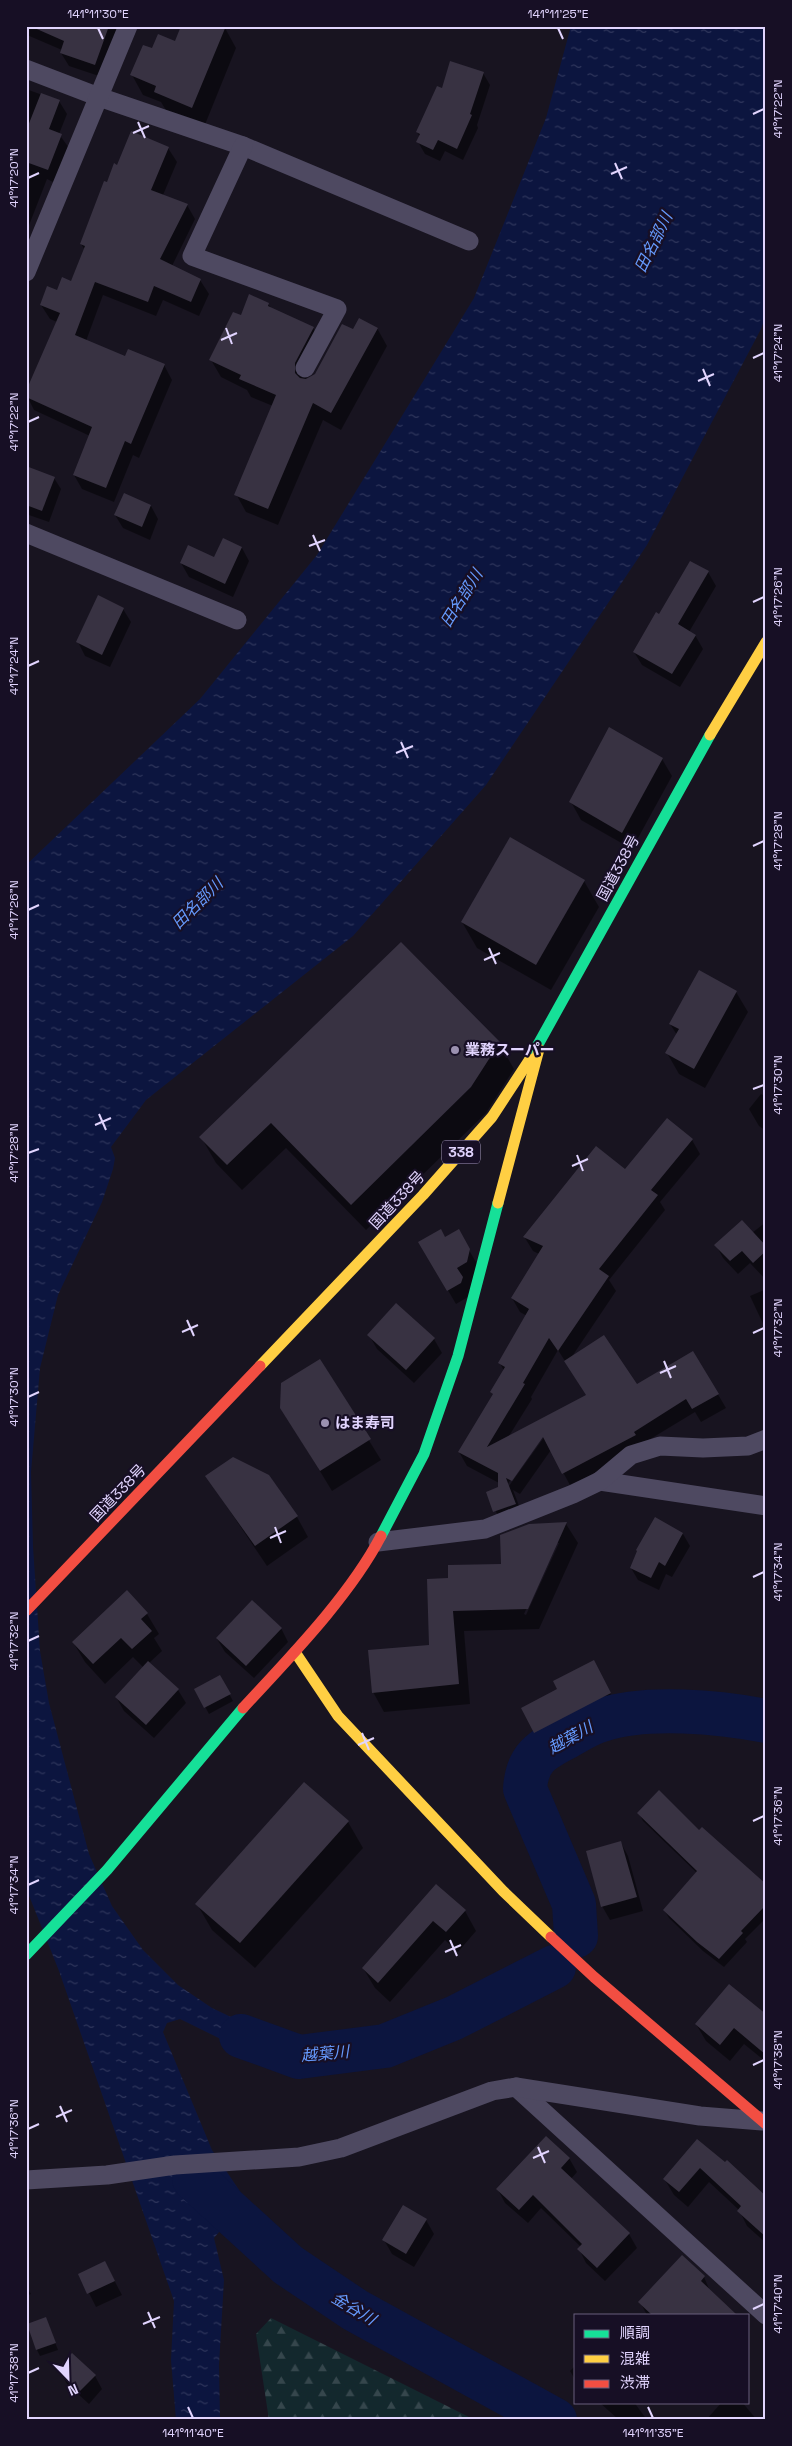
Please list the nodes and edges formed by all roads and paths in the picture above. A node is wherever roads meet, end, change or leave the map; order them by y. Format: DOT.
graph roads {
  1 [pos="128,26"];
  2 [pos="26,69"];
  3 [pos="98,97"];
  4 [pos="243,146"];
  5 [pos="469,241"];
  6 [pos="26,272"];
  7 [pos="305,368"];
  8 [pos="26,533"];
  9 [pos="237,620"];
  10 [pos="766,642"];
  11 [pos="540,1044"];
  12 [pos="766,1439"];
  13 [pos="600,1481"];
  14 [pos="766,1506"];
  15 [pos="378,1542"];
  16 [pos="26,1611"];
  17 [pos="295,1652"];
  18 [pos="26,1955"];
  19 [pos="516,2087"];
  20 [pos="764,2122"];
  21 [pos="26,2180"];
  22 [pos="766,2314"];
  1 -- 3 [label="street"];
  2 -- 3 [label="street"];
  3 -- 4 [label="street"];
  3 -- 6 [label="street"];
  4 -- 5 [label="street"];
  4 -- 7 [label="street"];
  8 -- 9 [label="street"];
  10 -- 11 [label="main road, 国道338号 / 338"];
  11 -- 15 [label="main road"];
  11 -- 16 [label="main road, 国道338号 / 338"];
  12 -- 13 [label="street"];
  13 -- 14 [label="street"];
  13 -- 15 [label="street"];
  15 -- 17 [label="main road"];
  17 -- 18 [label="main road"];
  17 -- 20 [label="main road"];
  19 -- 20 [label="street"];
  19 -- 21 [label="street"];
  19 -- 22 [label="street"];
}
